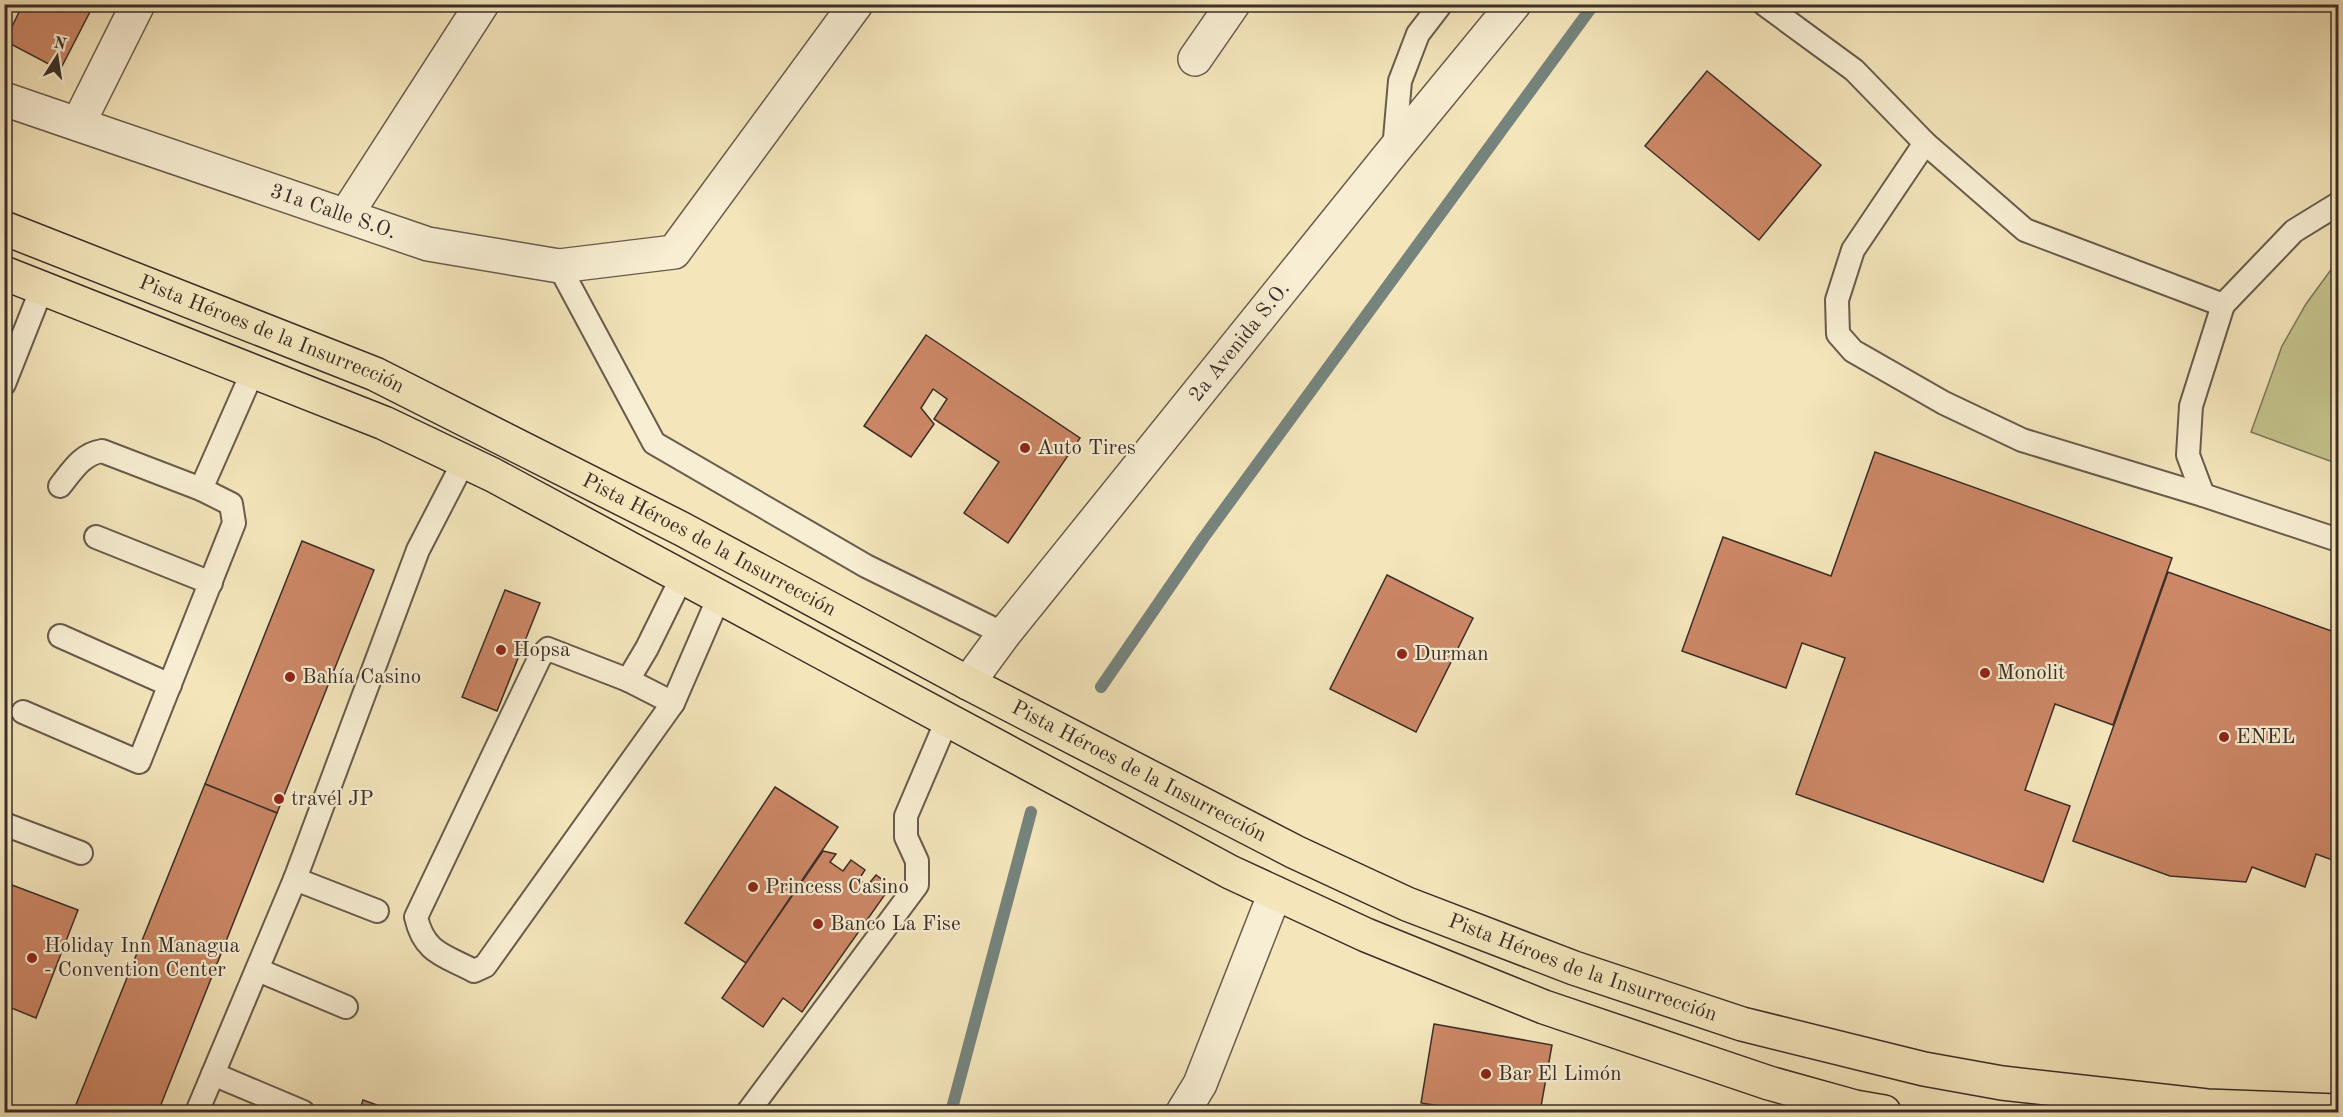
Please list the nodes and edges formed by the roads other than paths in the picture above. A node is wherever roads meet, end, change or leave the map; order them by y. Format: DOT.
graph roads {
  1 [pos="138,4"];
  2 [pos="483,4"];
  3 [pos="856,4"];
  4 [pos="1233,4"];
  5 [pos="1441,4"];
  6 [pos="1514,4"];
  7 [pos="1764,4"];
  8 [pos="1194,59"];
  9 [pos="4,99"];
  10 [pos="78,124"];
  11 [pos="1925,143"];
  12 [pos="1394,150"];
  13 [pos="2338,204"];
  14 [pos="346,214"];
  15 [pos="4,228"];
  16 [pos="559,266"];
  17 [pos="4,273"];
  18 [pos="42,288"];
  19 [pos="2223,305"];
  20 [pos="253,371"];
  21 [pos="4,384"];
  22 [pos="464,461"];
  23 [pos="60,486"];
  24 [pos="201,489"];
  25 [pos="2203,495"];
  26 [pos="96,537"];
  27 [pos="2338,540"];
  28 [pos="682,577"];
  29 [pos="211,584"];
  30 [pos="719,597"];
  31 [pos="1004,634"];
  32 [pos="60,636"];
  33 [pos="628,680"];
  34 [pos="968,683"];
  35 [pos="170,685"];
  36 [pos="673,704"];
  37 [pos="23,712"];
  38 [pos="947,720"];
  39 [pos="4,824"];
  40 [pos="81,853"];
  41 [pos="295,879"];
  42 [pos="1275,893"];
  43 [pos="377,911"];
  44 [pos="258,970"];
  45 [pos="346,1008"];
  46 [pos="213,1074"];
  47 [pos="2338,1111"];
  48 [pos="197,1113"];
  49 [pos="303,1113"];
  50 [pos="748,1113"];
  51 [pos="1183,1113"];
  52 [pos="1884,1113"];
  1 -- 10 [label="street"];
  2 -- 14 [label="street"];
  3 -- 16 [label="street, 31a Calle S.O."];
  4 -- 8 [label="street"];
  5 -- 12 [label="lane"];
  6 -- 12 [label="street, 2a Avenida S.O."];
  7 -- 11 [label="lane"];
  9 -- 10 [label="street, 31a Calle S.O."];
  10 -- 14 [label="street, 31a Calle S.O."];
  11 -- 19 [label="lane"];
  11 -- 25 [label="lane"];
  12 -- 31 [label="street, 2a Avenida S.O."];
  13 -- 19 [label="lane"];
  14 -- 16 [label="street, 31a Calle S.O."];
  15 -- 34 [label="main road, Pista Héroes de la Insurrección"];
  16 -- 31 [label="lane"];
  17 -- 18 [label="main road, Pista Héroes de la Insurrección"];
  18 -- 20 [label="main road, Pista Héroes de la Insurrección"];
  18 -- 21 [label="lane"];
  19 -- 25 [label="lane"];
  20 -- 22 [label="main road, Pista Héroes de la Insurrección"];
  20 -- 24 [label="lane"];
  22 -- 28 [label="main road, Pista Héroes de la Insurrección"];
  22 -- 41 [label="lane"];
  23 -- 24 [label="lane"];
  24 -- 29 [label="lane"];
  25 -- 27 [label="lane"];
  26 -- 29 [label="lane"];
  28 -- 30 [label="main road, Pista Héroes de la Insurrección"];
  28 -- 33 [label="lane"];
  29 -- 35 [label="lane"];
  30 -- 36 [label="lane"];
  30 -- 38 [label="main road, Pista Héroes de la Insurrección"];
  31 -- 34 [label="street, 2a Avenida S.O."];
  32 -- 35 [label="lane"];
  33 -- 36 [label="lane"];
  33 -- 36 [label="lane"];
  34 -- 47 [label="main road, Pista Héroes de la Insurrección"];
  35 -- 37 [label="lane"];
  38 -- 42 [label="main road, Pista Héroes de la Insurrección"];
  38 -- 50 [label="lane"];
  39 -- 40 [label="lane"];
  41 -- 43 [label="lane"];
  41 -- 44 [label="lane"];
  42 -- 51 [label="street"];
  42 -- 52 [label="main road, Pista Héroes de la Insurrección"];
  44 -- 45 [label="lane"];
  44 -- 46 [label="lane"];
  46 -- 48 [label="lane"];
  46 -- 49 [label="lane"];
}
